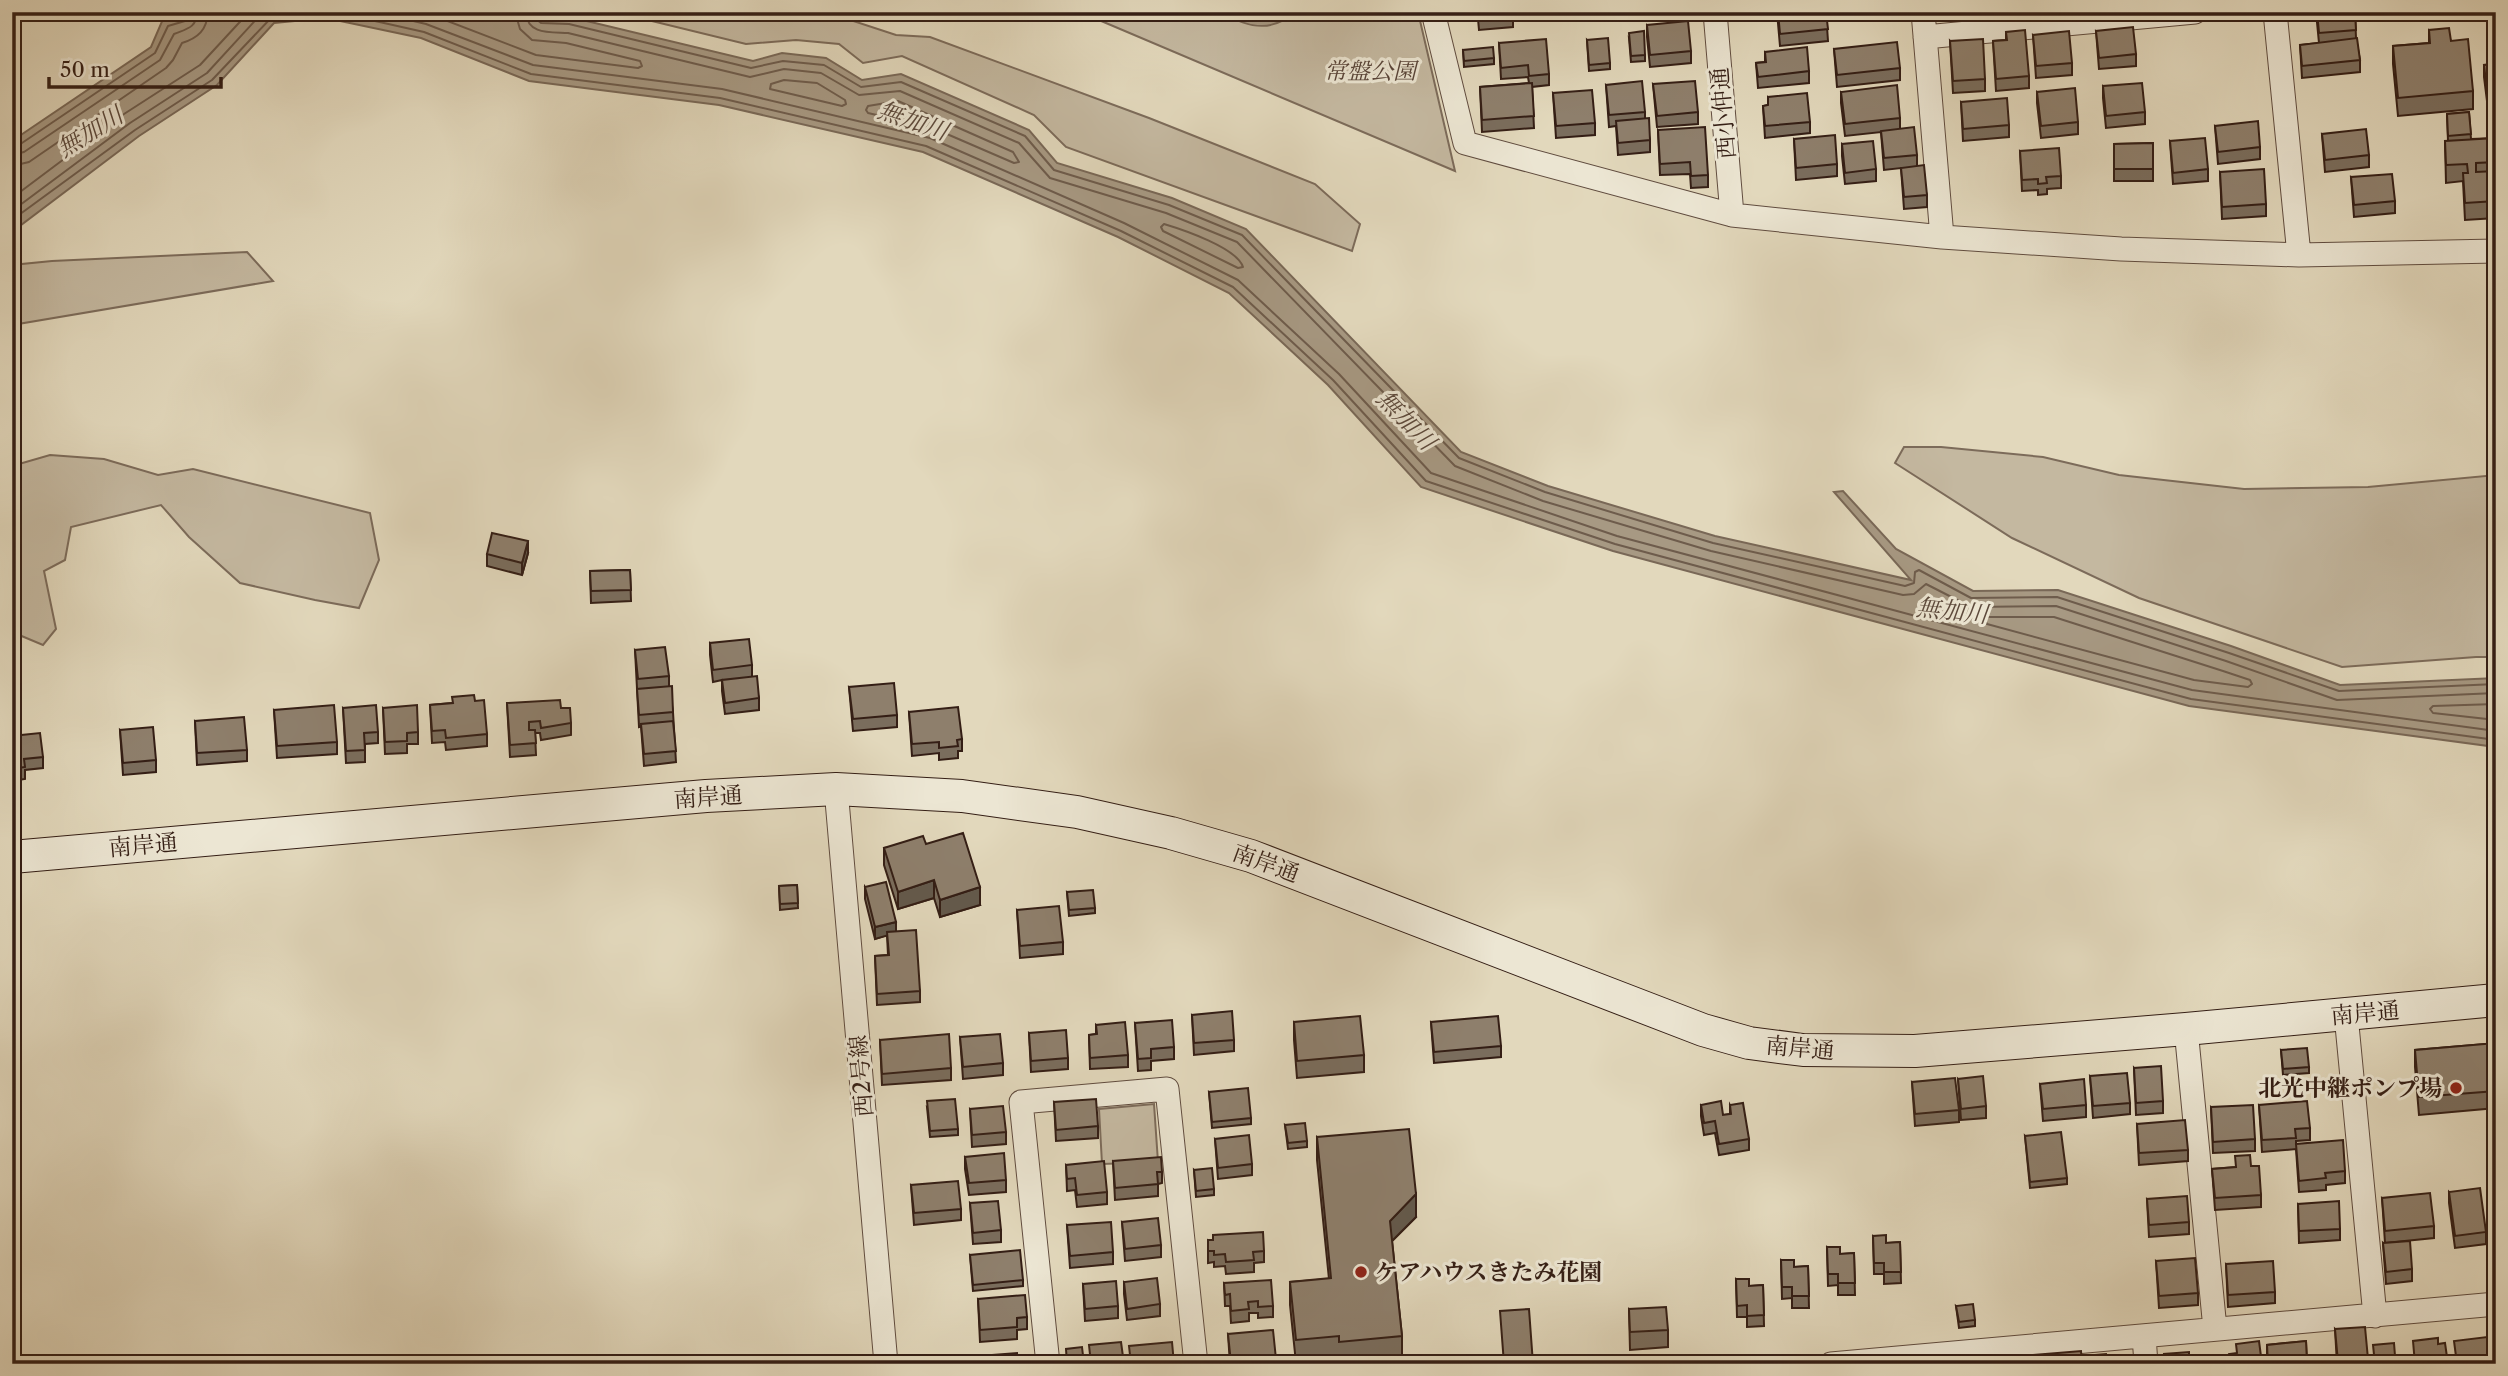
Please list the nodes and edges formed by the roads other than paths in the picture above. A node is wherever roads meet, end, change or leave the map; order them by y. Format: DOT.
graph roads {
  1 [pos="1433,12"];
  2 [pos="1715,12"];
  3 [pos="1923,12"];
  4 [pos="2194,12"];
  5 [pos="2275,12"];
  6 [pos="1925,37"];
  7 [pos="1732,215"];
  8 [pos="1942,237"];
  9 [pos="2496,251"];
  10 [pos="2299,255"];
  11 [pos="836,789"];
  12 [pos="12,857"];
  13 [pos="2496,1000"];
  14 [pos="2346,1015"];
  15 [pos="2186,1029"];
  16 [pos="2496,1304"];
  17 [pos="2375,1316"];
  18 [pos="2216,1329"];
  19 [pos="2144,1336"];
  20 [pos="2009,1356"];
  21 [pos="886,1364"];
  22 [pos="1048,1364"];
  23 [pos="1196,1364"];
  24 [pos="1831,1364"];
  25 [pos="2146,1364"];
  1 -- 7 [label="street"];
  2 -- 7 [label="street, 西小仲通"];
  3 -- 6 [label="street"];
  4 -- 6 [label="street"];
  5 -- 10 [label="street"];
  6 -- 8 [label="street"];
  7 -- 8 [label="street"];
  8 -- 10 [label="street"];
  9 -- 10 [label="street"];
  11 -- 12 [label="main road, 南岸通"];
  11 -- 15 [label="main road, 南岸通"];
  11 -- 21 [label="street, 西2号線"];
  13 -- 14 [label="main road, 南岸通"];
  14 -- 15 [label="main road, 南岸通"];
  14 -- 17 [label="street"];
  15 -- 18 [label="street"];
  16 -- 17 [label="street"];
  17 -- 18 [label="street"];
  18 -- 19 [label="street"];
  19 -- 20 [label="street"];
  19 -- 25 [label="street"];
  20 -- 24 [label="street"];
  22 -- 23 [label="street"];
}
